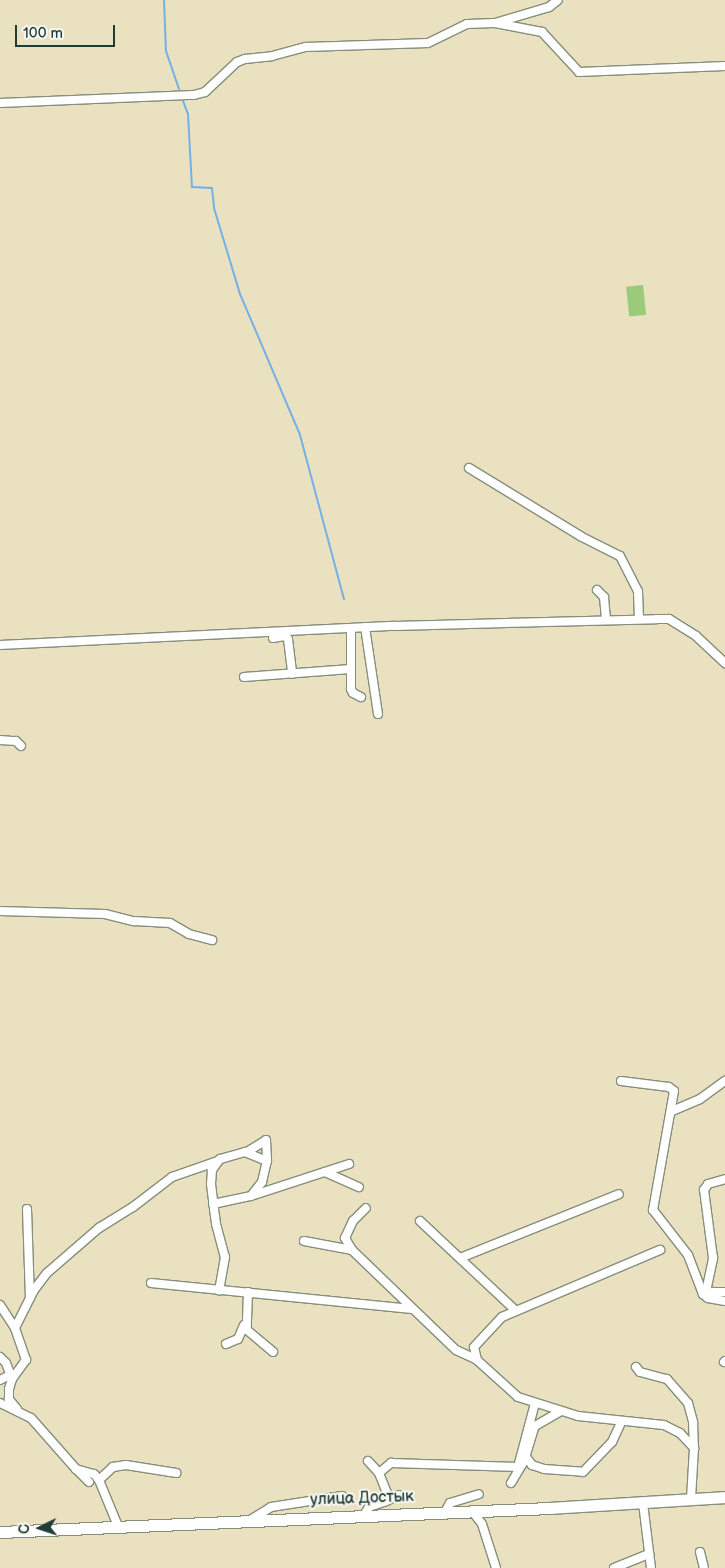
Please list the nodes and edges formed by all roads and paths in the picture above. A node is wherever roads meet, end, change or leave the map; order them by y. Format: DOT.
graph roads {
  1 [pos="558,0"];
  2 [pos="495,23"];
  3 [pos="725,66"];
  4 [pos="0,104"];
  5 [pos="469,468"];
  6 [pos="596,590"];
  7 [pos="638,619"];
  8 [pos="606,620"];
  9 [pos="365,627"];
  10 [pos="351,628"];
  11 [pos="283,634"];
  12 [pos="273,638"];
  13 [pos="0,645"];
  14 [pos="725,663"];
  15 [pos="351,669"];
  16 [pos="292,674"];
  17 [pos="244,677"];
  18 [pos="361,697"];
  19 [pos="378,714"];
  20 [pos="0,740"];
  21 [pos="21,746"];
  22 [pos="0,910"];
  23 [pos="212,940"];
  24 [pos="621,1081"];
  25 [pos="725,1081"];
  26 [pos="672,1111"];
  27 [pos="246,1152"];
  28 [pos="218,1161"];
  29 [pos="268,1161"];
  30 [pos="349,1164"];
  31 [pos="325,1172"];
  32 [pos="725,1179"];
  33 [pos="359,1188"];
  34 [pos="618,1194"];
  35 [pos="251,1196"];
  36 [pos="213,1204"];
  37 [pos="366,1208"];
  38 [pos="27,1209"];
  39 [pos="420,1221"];
  40 [pos="345,1238"];
  41 [pos="304,1241"];
  42 [pos="340,1249"];
  43 [pos="352,1250"];
  44 [pos="660,1250"];
  45 [pos="460,1258"];
  46 [pos="151,1283"];
  47 [pos="219,1290"];
  48 [pos="248,1292"];
  49 [pos="725,1292"];
  50 [pos="705,1296"];
  51 [pos="30,1298"];
  52 [pos="725,1301"];
  53 [pos="0,1305"];
  54 [pos="412,1309"];
  55 [pos="515,1310"];
  56 [pos="246,1327"];
  57 [pos="15,1328"];
  58 [pos="226,1344"];
  59 [pos="273,1352"];
  60 [pos="0,1357"];
  61 [pos="477,1360"];
  62 [pos="636,1367"];
  63 [pos="11,1377"];
  64 [pos="0,1380"];
  65 [pos="0,1403"];
  66 [pos="534,1404"];
  67 [pos="17,1409"];
  68 [pos="561,1411"];
  69 [pos="622,1421"];
  70 [pos="694,1448"];
  71 [pos="526,1457"];
  72 [pos="368,1461"];
  73 [pos="518,1467"];
  74 [pos="76,1469"];
  75 [pos="176,1473"];
  76 [pos="379,1473"];
  77 [pos="99,1480"];
  78 [pos="89,1482"];
  79 [pos="511,1483"];
  80 [pos="479,1494"];
  81 [pos="342,1496"];
  82 [pos="399,1496"];
  83 [pos="725,1497"];
  84 [pos="691,1499"];
  85 [pos="386,1500"];
  86 [pos="643,1503"];
  87 [pos="472,1511"];
  88 [pos="445,1512"];
  89 [pos="364,1515"];
  90 [pos="252,1520"];
  91 [pos="118,1526"];
  92 [pos="0,1532"];
  93 [pos="700,1552"];
  94 [pos="649,1554"];
  95 [pos="498,1567"];
  96 [pos="614,1568"];
  97 [pos="651,1568"];
  98 [pos="704,1568"];
  1 -- 2 [label="street"];
  2 -- 3 [label="street"];
  2 -- 4 [label="street"];
  5 -- 7 [label="street"];
  6 -- 8 [label="street"];
  7 -- 8 [label="street"];
  7 -- 14 [label="street"];
  8 -- 9 [label="street"];
  9 -- 10 [label="street"];
  9 -- 19 [label="street"];
  10 -- 11 [label="street"];
  10 -- 15 [label="street"];
  11 -- 12 [label="street"];
  11 -- 13 [label="street"];
  11 -- 16 [label="street"];
  15 -- 16 [label="street"];
  15 -- 18 [label="street"];
  16 -- 17 [label="street"];
  20 -- 21 [label="street"];
  22 -- 23 [label="street"];
  24 -- 26 [label="street"];
  25 -- 26 [label="street"];
  26 -- 50 [label="street"];
  27 -- 28 [label="street"];
  27 -- 29 [label="street"];
  27 -- 29 [label="street"];
  28 -- 36 [label="street"];
  28 -- 51 [label="street"];
  29 -- 35 [label="street"];
  30 -- 31 [label="street"];
  31 -- 33 [label="street"];
  31 -- 35 [label="street"];
  32 -- 50 [label="street"];
  34 -- 45 [label="street"];
  35 -- 36 [label="street"];
  36 -- 47 [label="street"];
  37 -- 40 [label="street"];
  38 -- 51 [label="street"];
  39 -- 45 [label="street"];
  40 -- 42 [label="street"];
  40 -- 43 [label="street"];
  41 -- 42 [label="street"];
  42 -- 43 [label="street"];
  43 -- 54 [label="street"];
  44 -- 55 [label="street"];
  45 -- 55 [label="street"];
  46 -- 47 [label="street"];
  47 -- 48 [label="street"];
  48 -- 54 [label="street"];
  48 -- 56 [label="street"];
  49 -- 50 [label="street"];
  50 -- 52 [label="street"];
  51 -- 57 [label="street"];
  53 -- 57 [label="street"];
  54 -- 61 [label="street"];
  55 -- 61 [label="street"];
  56 -- 58 [label="street"];
  56 -- 59 [label="street"];
  57 -- 63 [label="street"];
  60 -- 63 [label="street"];
  61 -- 66 [label="street"];
  62 -- 70 [label="street"];
  63 -- 64 [label="street"];
  63 -- 67 [label="street"];
  65 -- 67 [label="street"];
  66 -- 68 [label="street"];
  66 -- 73 [label="street"];
  67 -- 74 [label="street"];
  68 -- 69 [label="street"];
  68 -- 71 [label="street"];
  69 -- 70 [label="street"];
  69 -- 71 [label="street"];
  70 -- 84 [label="street"];
  71 -- 73 [label="street"];
  72 -- 76 [label="street"];
  73 -- 76 [label="street"];
  73 -- 79 [label="street"];
  74 -- 77 [label="street"];
  74 -- 78 [label="street"];
  75 -- 77 [label="street"];
  76 -- 85 [label="street"];
  77 -- 91 [label="street"];
  80 -- 88 [label="street"];
  81 -- 90 [label="street"];
  82 -- 85 [label="street"];
  83 -- 84 [label="main road, улица Достык"];
  84 -- 86 [label="main road, улица Достык"];
  85 -- 89 [label="street"];
  86 -- 87 [label="main road, улица Достык"];
  86 -- 94 [label="street"];
  87 -- 88 [label="main road, улица Достык"];
  87 -- 95 [label="street"];
  88 -- 89 [label="main road, улица Достык"];
  89 -- 90 [label="main road, улица Достык"];
  90 -- 91 [label="main road, улица Достык"];
  91 -- 92 [label="main road, улица Достык"];
  93 -- 98 [label="street"];
  94 -- 96 [label="street"];
  94 -- 97 [label="street"];
}
